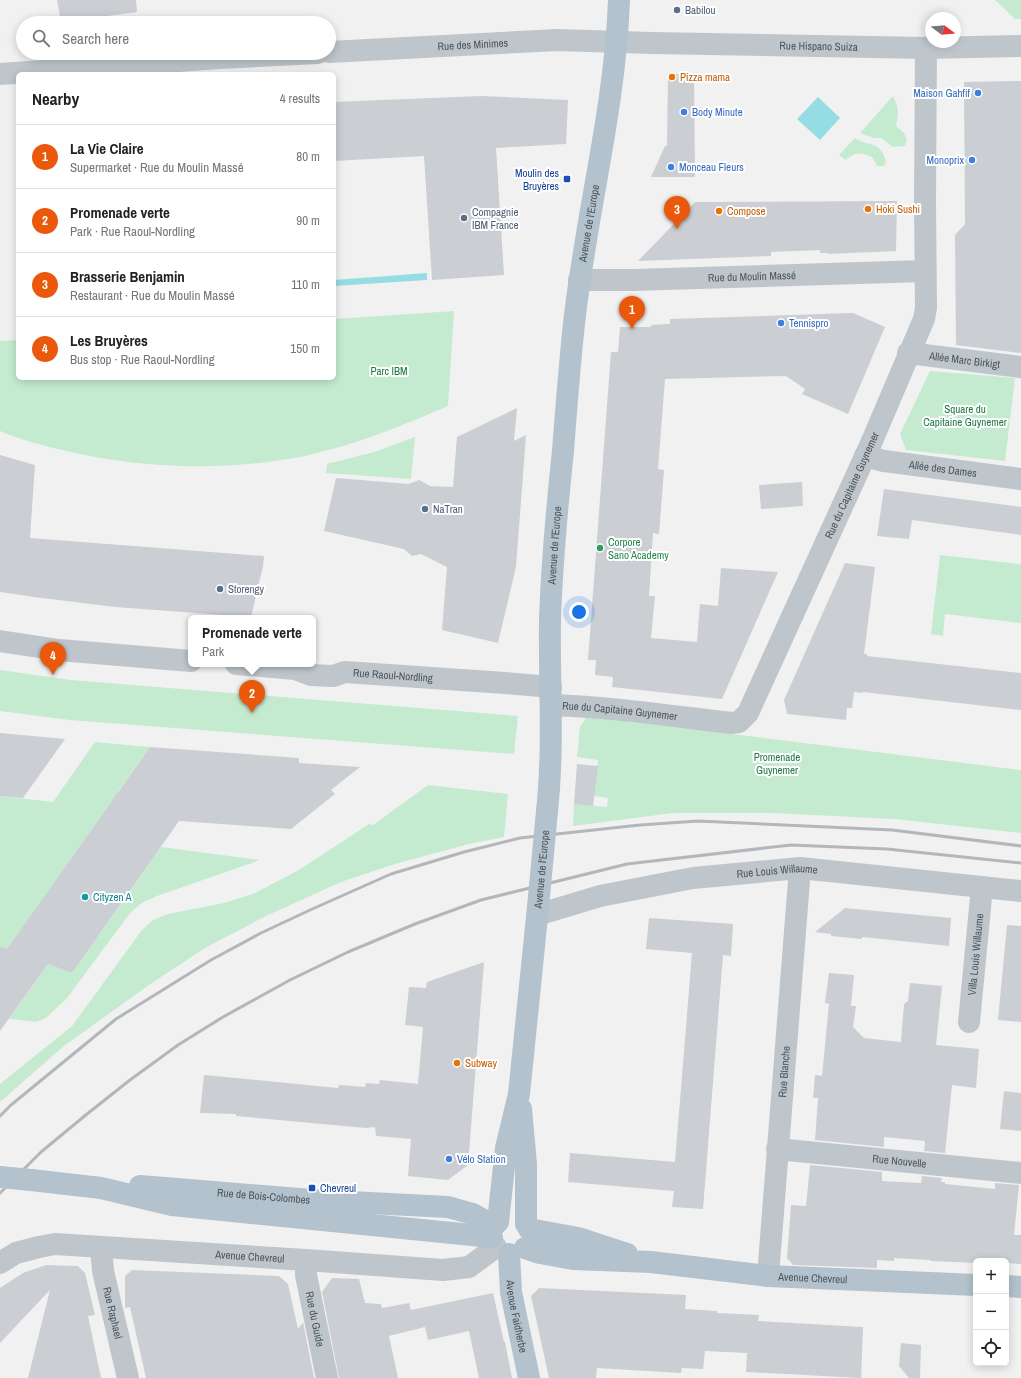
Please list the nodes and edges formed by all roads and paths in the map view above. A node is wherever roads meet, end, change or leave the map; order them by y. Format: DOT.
graph roads {
  1 [pos="619,0"];
  2 [pos="617,42"];
  3 [pos="1021,46"];
  4 [pos="961,47"];
  5 [pos="925,48"];
  6 [pos="926,48"];
  7 [pos="336,52"];
  8 [pos="192,60"];
  9 [pos="28,72"];
  10 [pos="16,73"];
  11 [pos="0,74"];
  12 [pos="925,272"];
  13 [pos="579,280"];
  14 [pos="908,353"];
  15 [pos="1021,367"];
  16 [pos="865,456"];
  17 [pos="1021,479"];
  18 [pos="0,641"];
  19 [pos="188,660"];
  20 [pos="272,667"];
  21 [pos="551,696"];
  22 [pos="800,868"];
  23 [pos="982,887"];
  24 [pos="1021,891"];
  25 [pos="537,911"];
  26 [pos="969,1022"];
  27 [pos="778,1149"];
  28 [pos="1021,1173"];
  29 [pos="0,1177"];
  30 [pos="509,1236"];
  31 [pos="102,1247"];
  32 [pos="306,1260"];
  33 [pos="0,1263"];
  34 [pos="768,1276"];
  35 [pos="973,1285"];
  36 [pos="1009,1286"];
  37 [pos="1021,1287"];
  38 [pos="128,1378"];
  39 [pos="327,1378"];
  40 [pos="529,1378"];
  1 -- 2 [label="main road, Avenue de l'Europe"];
  2 -- 5 [label="street, Rue Hispano Suiza"];
  2 -- 7 [label="street, Rue des Minimes"];
  2 -- 13 [label="main road, Avenue de l'Europe"];
  3 -- 4 [label="street, Rue Hispano Suiza"];
  6 -- 12 [label="street, Rue du Capitaine Guynemer"];
  8 -- 9 [label="street"];
  10 -- 11 [label="street"];
  12 -- 13 [label="street, Rue du Moulin Massé"];
  12 -- 14 [label="street, Rue du Capitaine Guynemer"];
  13 -- 21 [label="main road, Avenue de l'Europe"];
  14 -- 15 [label="street, Allée Marc Birkigt"];
  14 -- 16 [label="street, Rue du Capitaine Guynemer"];
  16 -- 17 [label="street, Allée des Dames"];
  16 -- 21 [label="street, Rue du Capitaine Guynemer"];
  18 -- 19 [label="street"];
  20 -- 21 [label="street, Rue Raoul-Nordling"];
  21 -- 25 [label="main road, Avenue de l'Europe, bridge"];
  22 -- 23 [label="street, Rue Louis Willaume"];
  22 -- 25 [label="street, Rue Louis Willaume"];
  22 -- 27 [label="street, Rue Blanche"];
  23 -- 24 [label="street, Rue Louis Willaume"];
  23 -- 26 [label="street, Villa Louis Willaume"];
  25 -- 30 [label="main road, Avenue de l'Europe"];
  27 -- 28 [label="street, Rue Nouvelle"];
  27 -- 34 [label="street, Rue Blanche"];
  29 -- 30 [label="main road, Rue de Bois-Colombes, bridge"];
  30 -- 32 [label="street, Avenue Chevreul"];
  30 -- 34 [label="main road, Avenue Chevreul"];
  30 -- 40 [label="main road, Avenue Faidherbe"];
  31 -- 32 [label="street, Avenue Chevreul"];
  31 -- 33 [label="street, Avenue Chevreul"];
  31 -- 38 [label="street, Rue Raphael"];
  32 -- 39 [label="street, Rue du Guide"];
  34 -- 35 [label="main road, Avenue Chevreul"];
  36 -- 37 [label="main road"];
}
